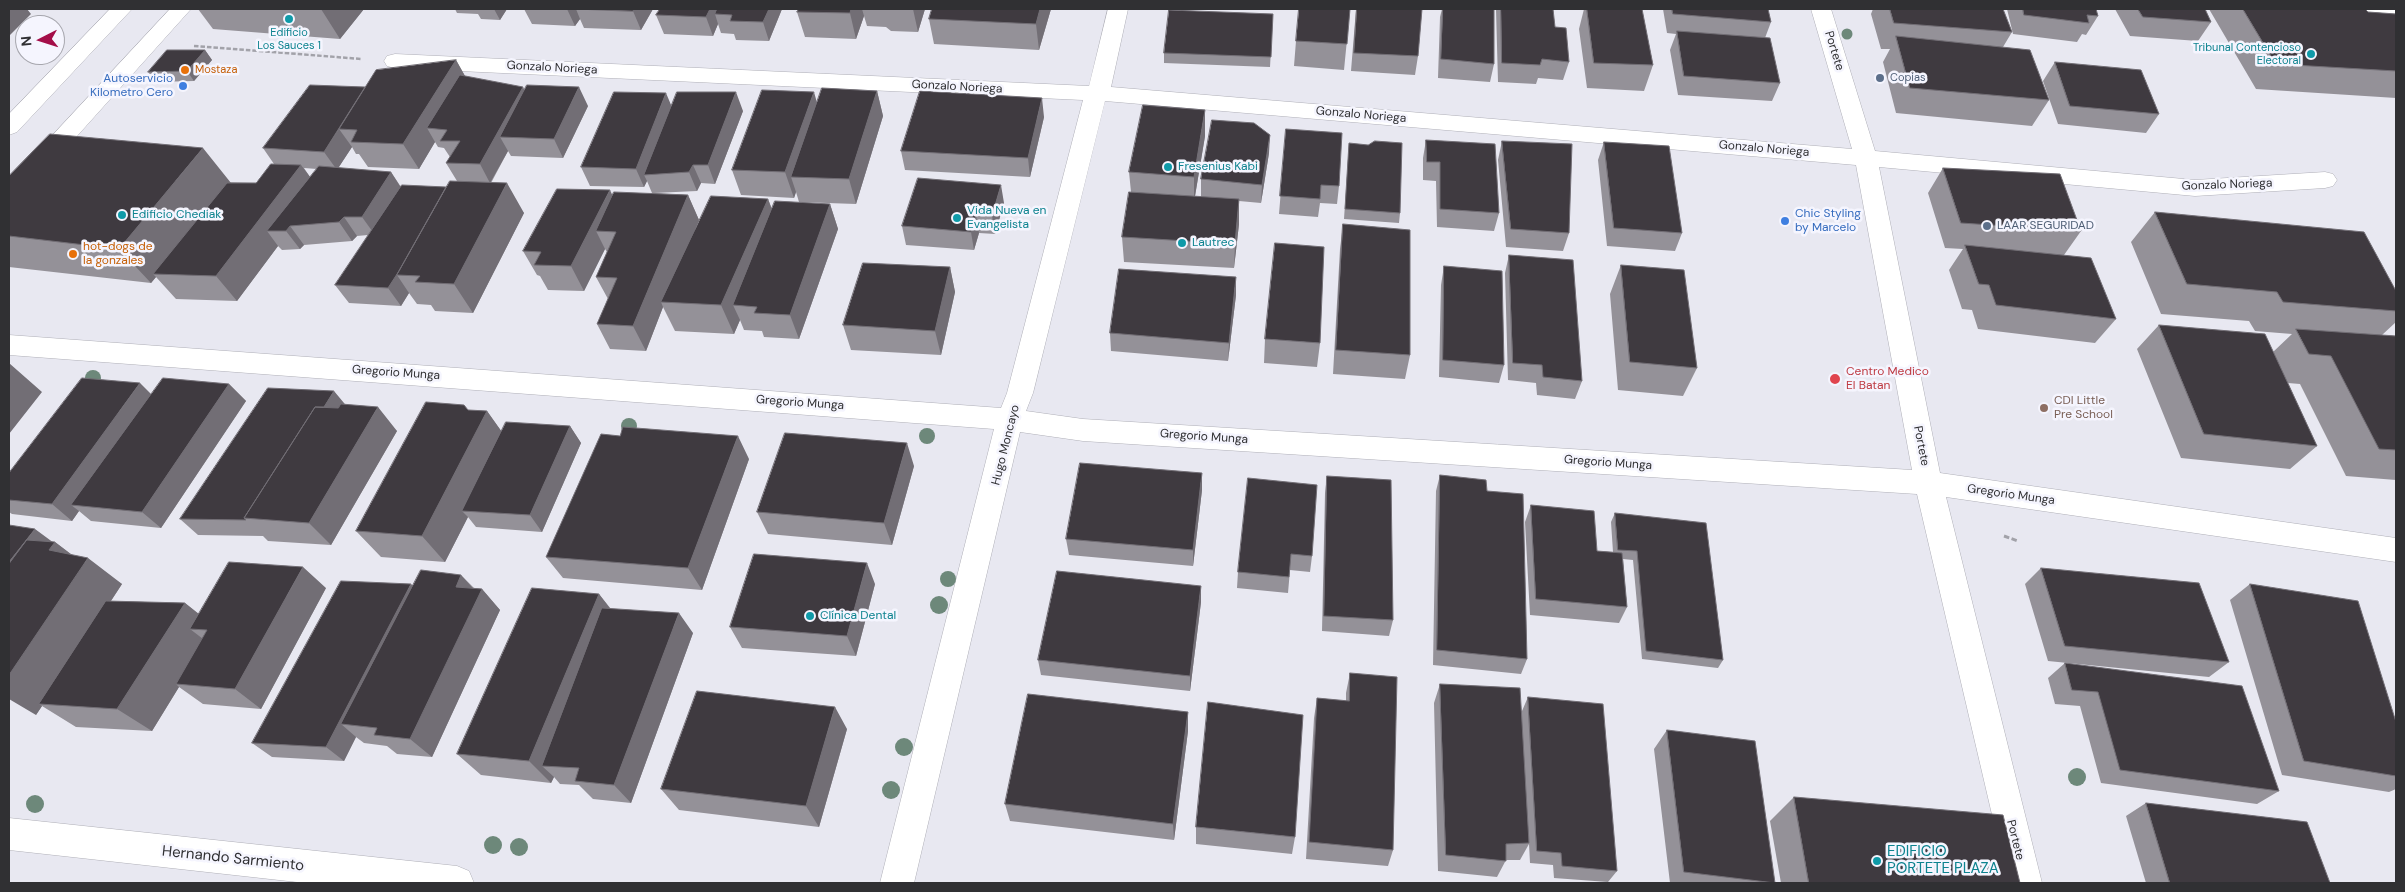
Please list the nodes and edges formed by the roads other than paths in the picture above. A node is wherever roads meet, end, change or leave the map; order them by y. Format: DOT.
graph roads {
  1 [pos="122,9"];
  2 [pos="181,9"];
  3 [pos="1118,9"];
  4 [pos="1821,9"];
  5 [pos="2369,9"];
  6 [pos="2396,16"];
  7 [pos="395,61"];
  8 [pos="1098,94"];
  9 [pos="9,127"];
  10 [pos="1866,158"];
  11 [pos="2325,180"];
  12 [pos="9,197"];
  13 [pos="9,345"];
  14 [pos="1010,419"];
  15 [pos="1928,483"];
  16 [pos="2396,550"];
  17 [pos="9,834"];
  18 [pos="457,883"];
  19 [pos="897,883"];
  20 [pos="2025,883"];
  1 -- 9 [label="street"];
  2 -- 12 [label="street"];
  3 -- 8 [label="street, Hugo Moncayo"];
  4 -- 10 [label="street, Portete"];
  5 -- 6 [label="street"];
  7 -- 8 [label="street, Gonzalo Noriega"];
  8 -- 10 [label="street, Gonzalo Noriega"];
  8 -- 14 [label="street, Hugo Moncayo"];
  10 -- 11 [label="street, Gonzalo Noriega"];
  10 -- 15 [label="street, Portete"];
  13 -- 14 [label="street, Gregorio Munga"];
  14 -- 15 [label="street, Gregorio Munga"];
  14 -- 19 [label="street, Hugo Moncayo"];
  15 -- 16 [label="street, Gregorio Munga"];
  15 -- 20 [label="street, Portete"];
  17 -- 18 [label="street, Hernando Sarmiento"];
}
